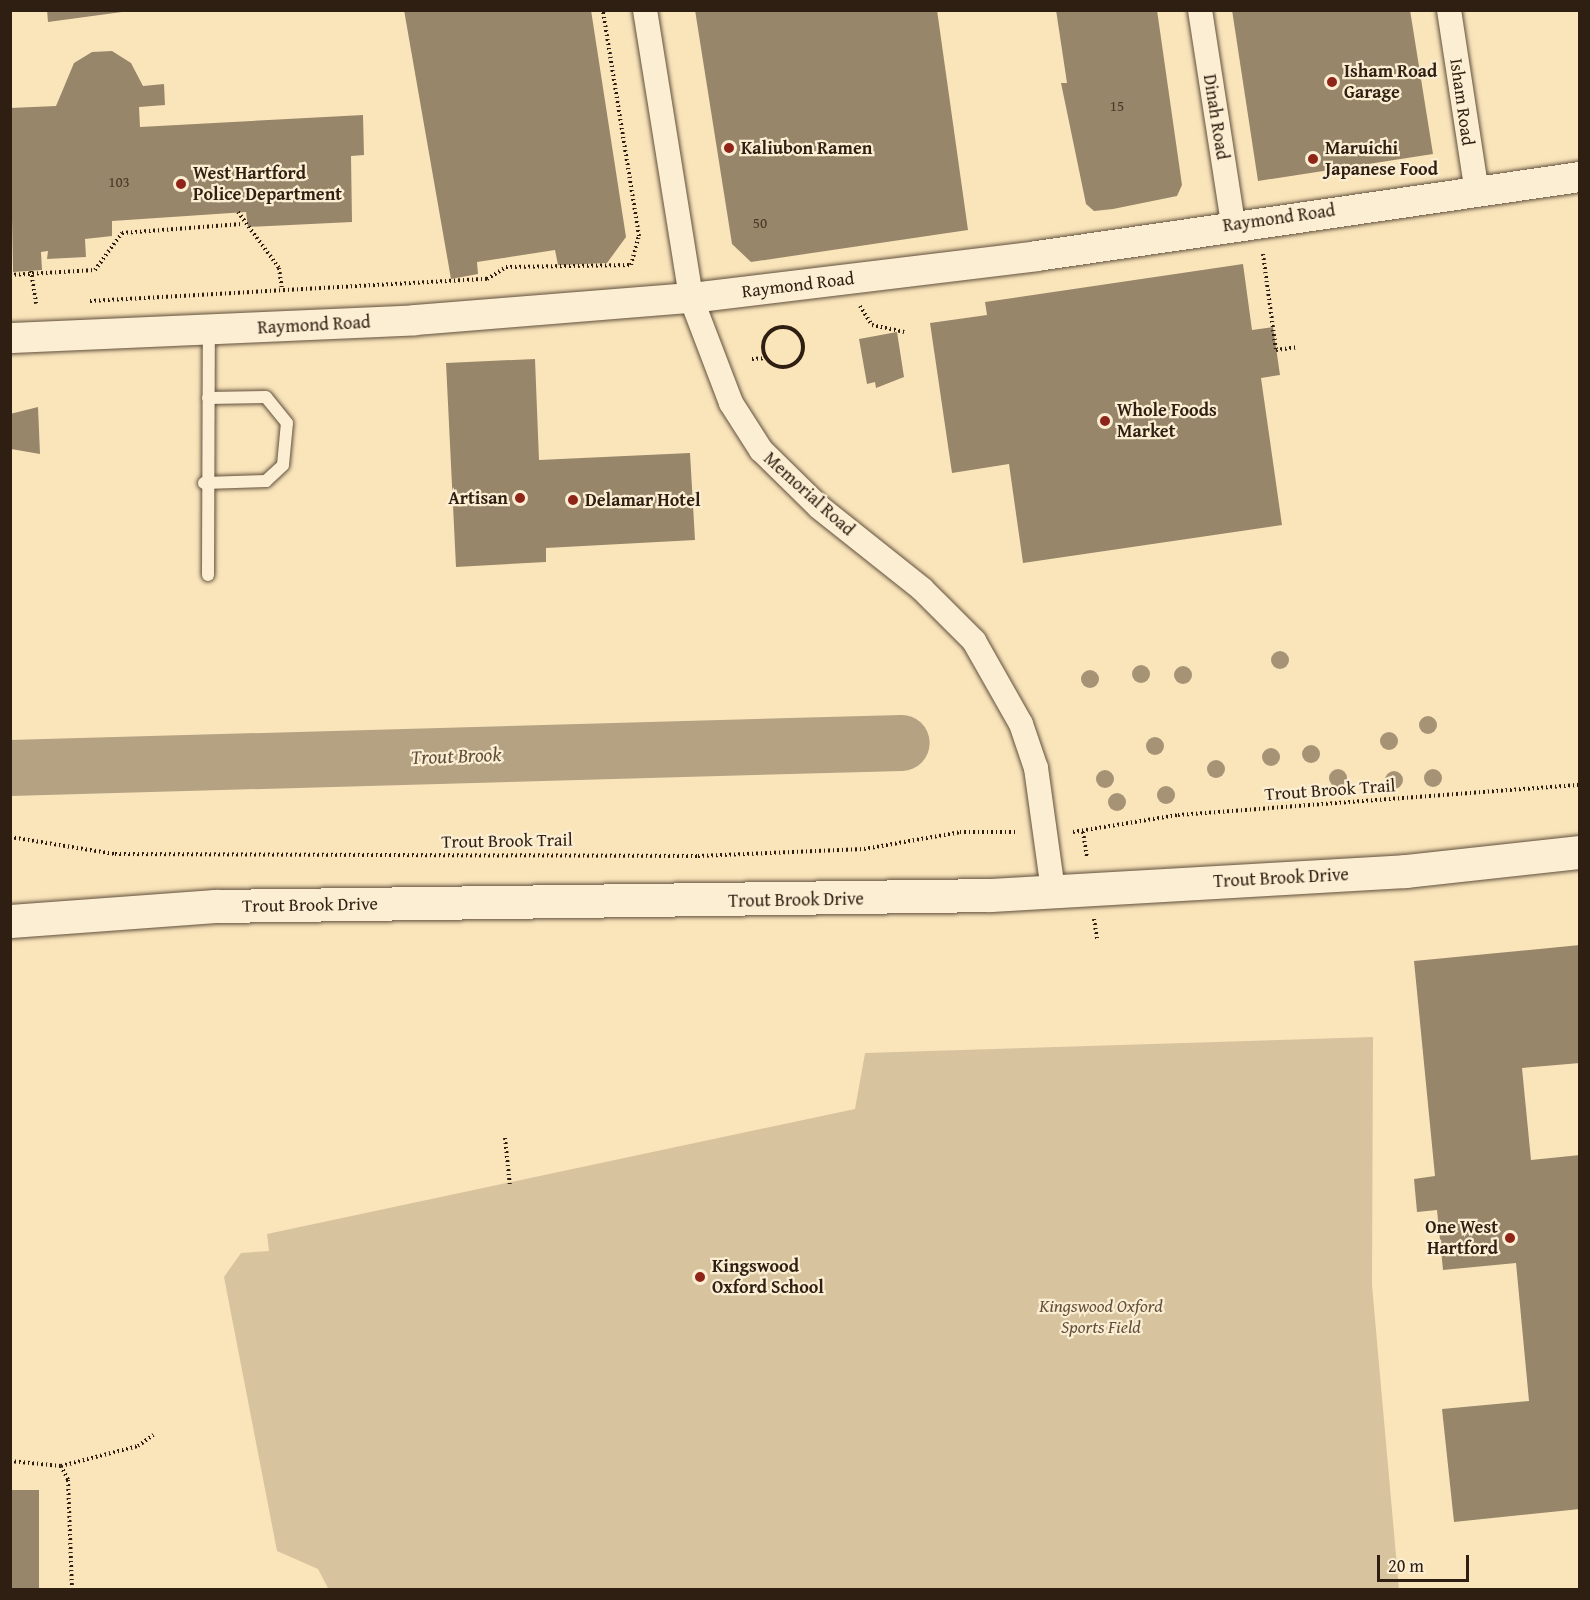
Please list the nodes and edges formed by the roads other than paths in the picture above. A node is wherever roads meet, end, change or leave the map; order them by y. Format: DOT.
graph roads {
  1 [pos="645,10"];
  2 [pos="1200,10"];
  3 [pos="1449,10"];
  4 [pos="1580,177"];
  5 [pos="1477,192"];
  6 [pos="1233,224"];
  7 [pos="691,298"];
  8 [pos="209,329"];
  9 [pos="10,338"];
  10 [pos="208,398"];
  11 [pos="204,483"];
  12 [pos="208,575"];
  13 [pos="1580,852"];
  14 [pos="1053,891"];
  15 [pos="10,921"];
  1 -- 7 [label="street, Memorial Road"];
  2 -- 6 [label="street, Dinah Road"];
  3 -- 5 [label="street, Isham Road"];
  4 -- 5 [label="street, Raymond Road"];
  5 -- 6 [label="street, Raymond Road"];
  6 -- 7 [label="street, Raymond Road"];
  7 -- 8 [label="street, Raymond Road"];
  7 -- 14 [label="street, Memorial Road"];
  8 -- 9 [label="street, Raymond Road"];
  8 -- 10 [label="lane"];
  10 -- 11 [label="lane"];
  10 -- 11 [label="lane"];
  11 -- 12 [label="lane"];
  13 -- 14 [label="main road, Trout Brook Drive"];
  14 -- 15 [label="main road, Trout Brook Drive"];
}
